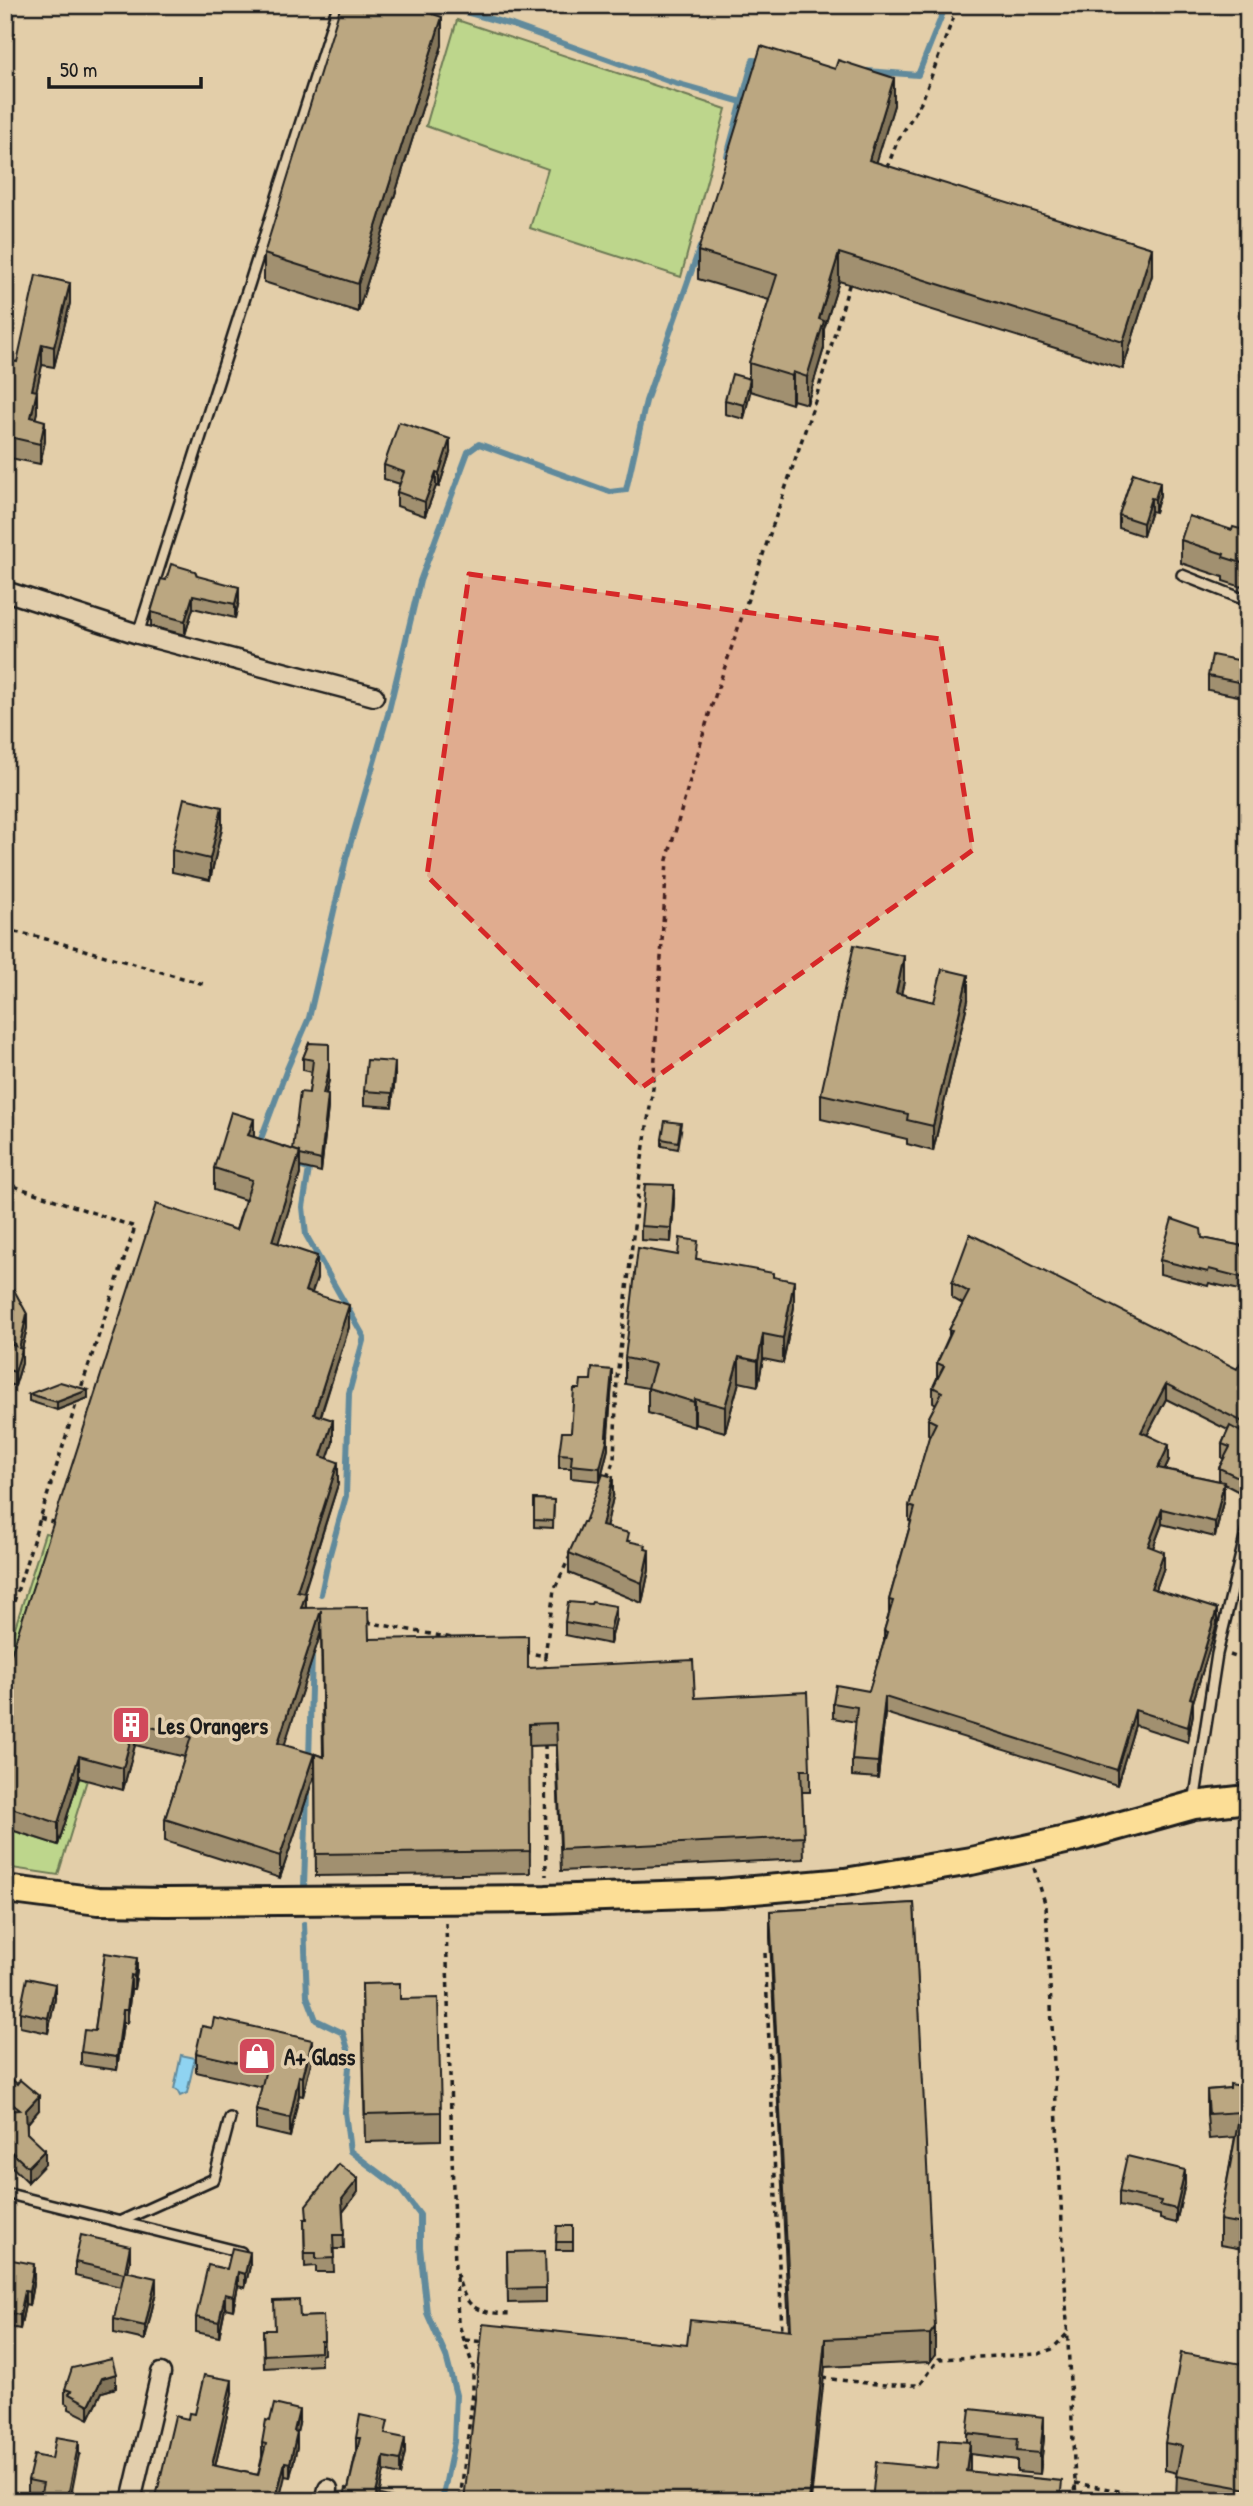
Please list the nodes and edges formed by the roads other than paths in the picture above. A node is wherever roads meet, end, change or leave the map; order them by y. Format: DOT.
graph roads {
  1 [pos="338,5"];
  2 [pos="1182,575"];
  3 [pos="5,591"];
  4 [pos="1248,601"];
  5 [pos="138,634"];
  6 [pos="374,696"];
  7 [pos="1248,1525"];
  8 [pos="1248,1798"];
  9 [pos="1194,1805"];
  10 [pos="5,1889"];
  11 [pos="230,2118"];
  12 [pos="5,2193"];
  13 [pos="119,2222"];
  14 [pos="248,2254"];
  15 [pos="161,2373"];
  16 [pos="131,2501"];
  1 -- 5 [label="lane"];
  2 -- 4 [label="lane"];
  3 -- 5 [label="street"];
  5 -- 6 [label="street"];
  7 -- 9 [label="lane"];
  8 -- 9 [label="main road"];
  9 -- 10 [label="main road"];
  11 -- 13 [label="lane"];
  12 -- 13 [label="lane"];
  13 -- 14 [label="lane"];
  15 -- 16 [label="street"];
}
